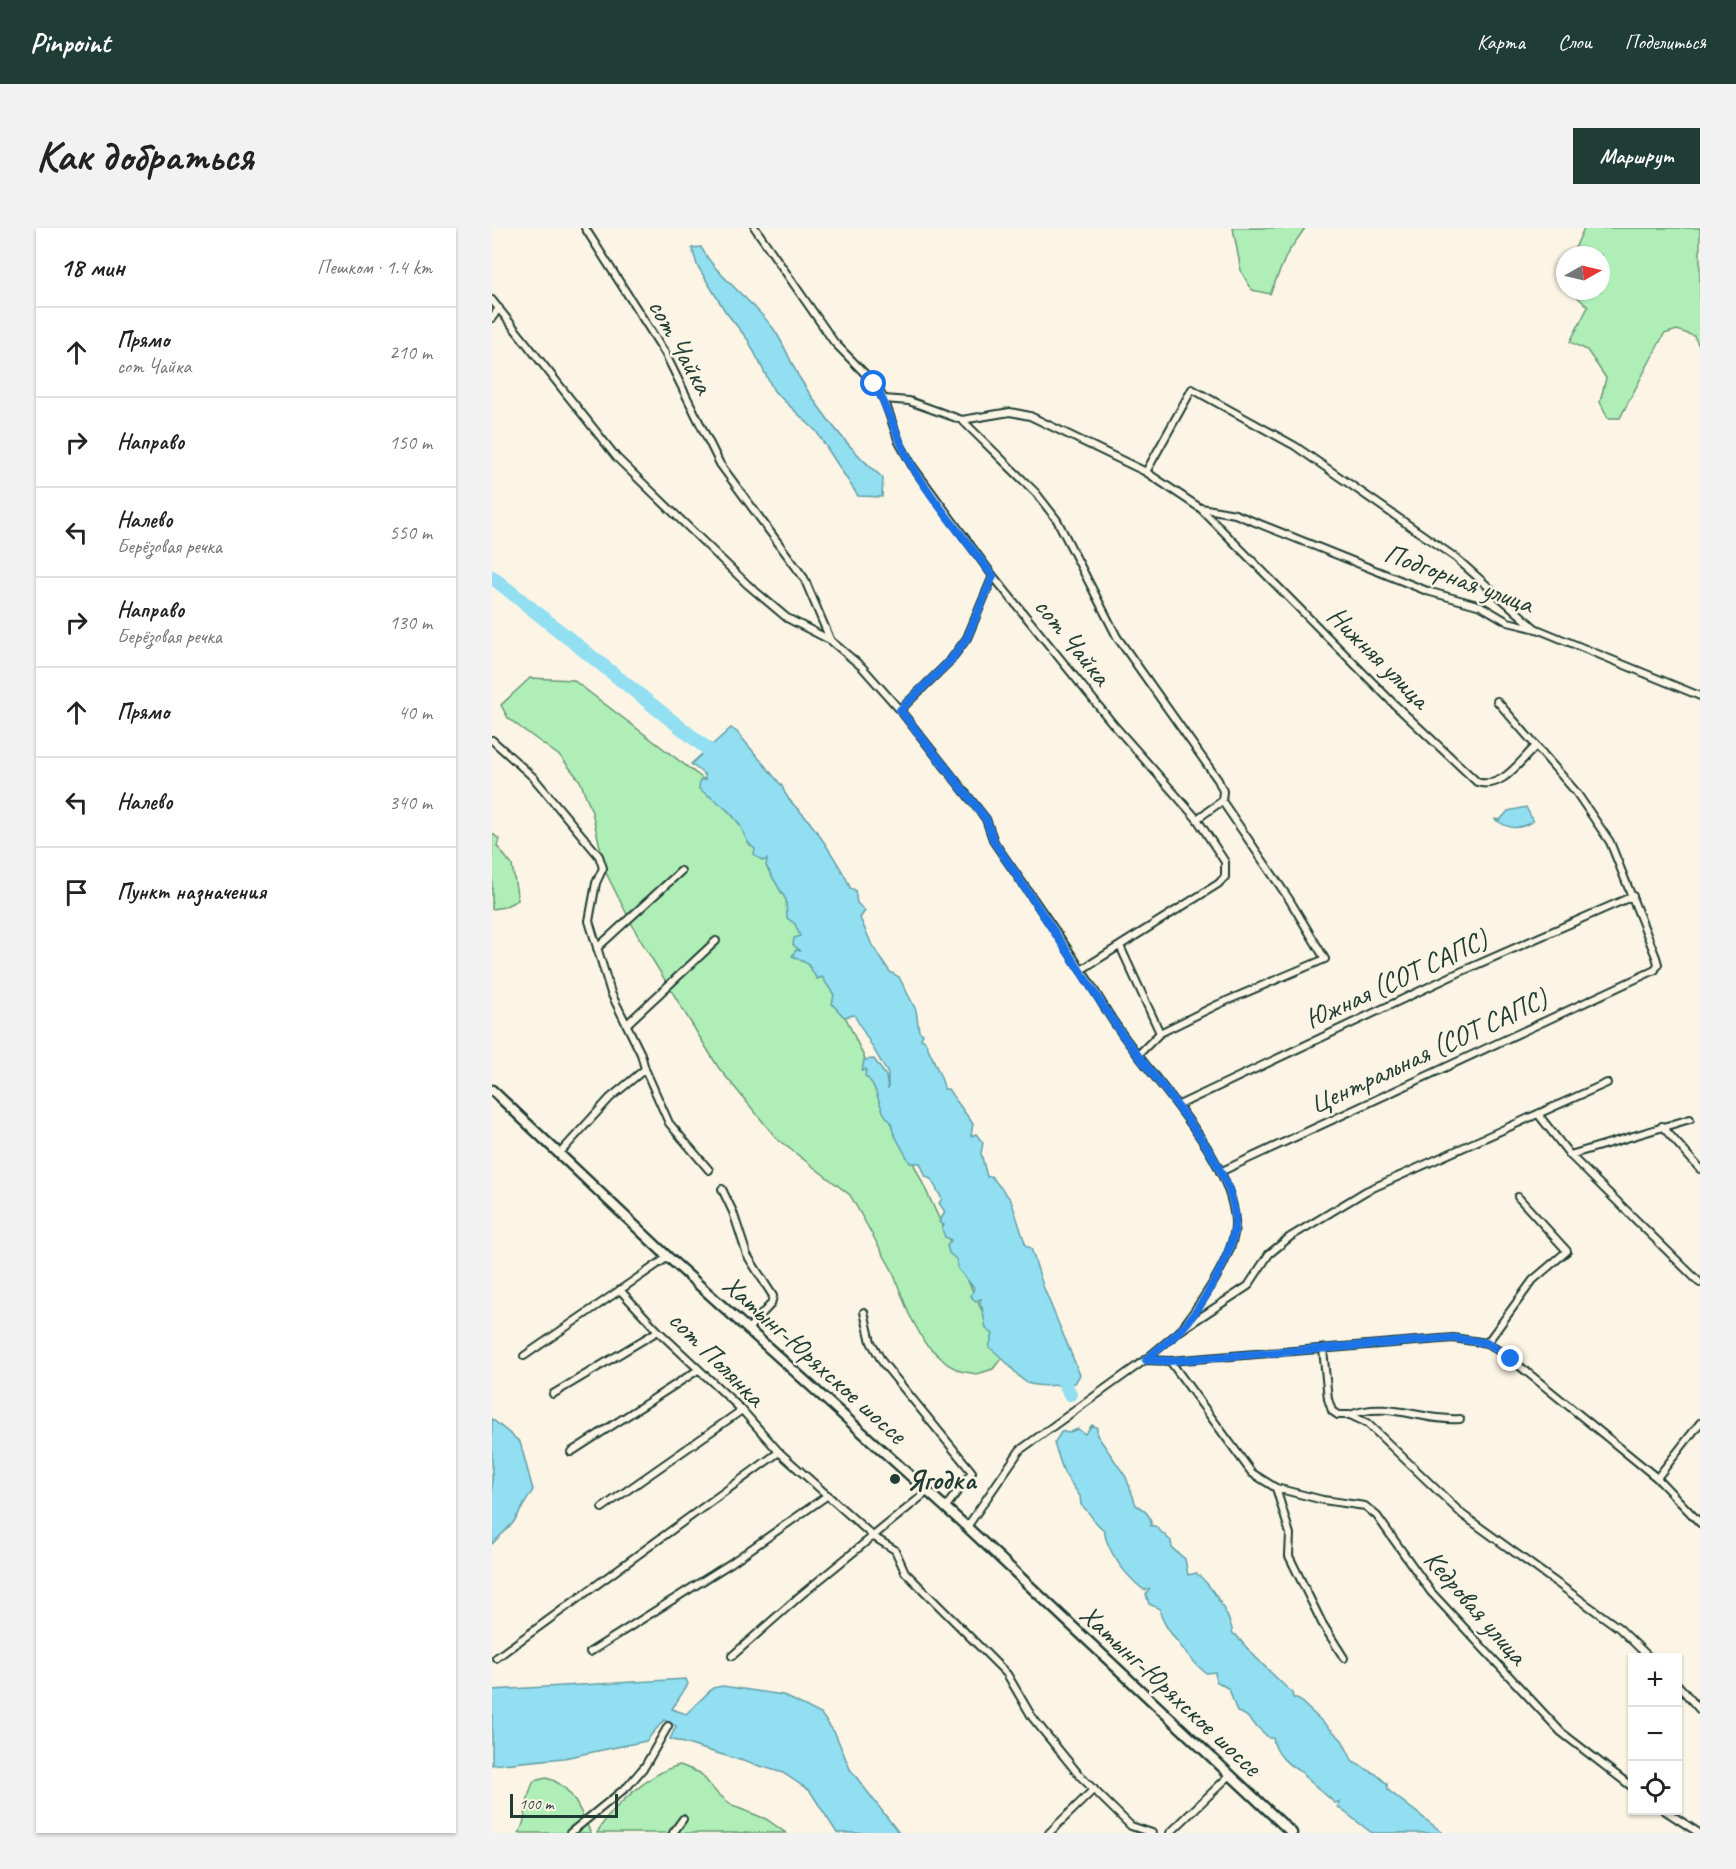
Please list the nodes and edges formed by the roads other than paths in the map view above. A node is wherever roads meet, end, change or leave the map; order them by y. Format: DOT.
graph roads {
  1 [pos="585,228"];
  2 [pos="755,228"];
  3 [pos="492,300"];
  4 [pos="499,309"];
  5 [pos="492,318"];
  6 [pos="884,399"];
  7 [pos="962,420"];
  8 [pos="1146,472"];
  9 [pos="1200,508"];
  10 [pos="993,576"];
  11 [pos="1537,629"];
  12 [pos="830,640"];
  13 [pos="1700,696"];
  14 [pos="1497,701"];
  15 [pos="900,710"];
  16 [pos="492,740"];
  17 [pos="1536,746"];
  18 [pos="1222,801"];
  19 [pos="1197,819"];
  20 [pos="681,871"];
  21 [pos="1633,896"];
  22 [pos="716,941"];
  23 [pos="1120,946"];
  24 [pos="597,948"];
  25 [pos="1081,970"];
  26 [pos="627,1024"];
  27 [pos="1160,1033"];
  28 [pos="1138,1055"];
  29 [pos="645,1069"];
  30 [pos="1607,1083"];
  31 [pos="492,1090"];
  32 [pos="1179,1105"];
  33 [pos="1538,1114"];
  34 [pos="1690,1119"];
  35 [pos="1662,1126"];
  36 [pos="560,1153"];
  37 [pos="1570,1155"];
  38 [pos="1700,1169"];
  39 [pos="709,1170"];
  40 [pos="1220,1172"];
  41 [pos="722,1189"];
  42 [pos="1518,1197"];
  43 [pos="668,1257"];
  44 [pos="1700,1283"];
  45 [pos="620,1290"];
  46 [pos="864,1312"];
  47 [pos="748,1329"];
  48 [pos="1181,1330"];
  49 [pos="658,1331"];
  50 [pos="1487,1343"];
  51 [pos="1323,1349"];
  52 [pos="524,1356"];
  53 [pos="1146,1360"];
  54 [pos="1170,1361"];
  55 [pos="698,1370"];
  56 [pos="553,1394"];
  57 [pos="742,1410"];
  58 [pos="1350,1415"];
  59 [pos="1460,1419"];
  60 [pos="1700,1423"];
  61 [pos="571,1452"];
  62 [pos="779,1452"];
  63 [pos="1657,1478"];
  64 [pos="1276,1488"];
  65 [pos="927,1492"];
  66 [pos="828,1495"];
  67 [pos="602,1508"];
  68 [pos="945,1508"];
  69 [pos="1700,1523"];
  70 [pos="967,1527"];
  71 [pos="874,1537"];
  72 [pos="590,1653"];
  73 [pos="1645,1653"];
  74 [pos="732,1656"];
  75 [pos="495,1658"];
  76 [pos="1344,1658"];
  77 [pos="1682,1690"];
  78 [pos="1700,1710"];
  79 [pos="668,1726"];
  80 [pos="1229,1776"];
  81 [pos="1628,1784"];
  82 [pos="1094,1789"];
  83 [pos="1672,1815"];
  84 [pos="682,1818"];
  85 [pos="1131,1826"];
  86 [pos="570,1833"];
  87 [pos="673,1833"];
  88 [pos="1049,1833"];
  89 [pos="1126,1833"];
  90 [pos="1152,1833"];
  91 [pos="1170,1833"];
  92 [pos="1292,1833"];
  93 [pos="1699,1833"];
  1 -- 12 [label="street, сот Чайка"];
  2 -- 6 [label="street, сот Чайка"];
  3 -- 4 [label="street"];
  4 -- 5 [label="street"];
  4 -- 12 [label="street"];
  6 -- 7 [label="street"];
  6 -- 10 [label="street, сот Чайка"];
  7 -- 8 [label="street"];
  7 -- 18 [label="street"];
  8 -- 9 [label="street"];
  8 -- 11 [label="street"];
  9 -- 11 [label="street, Подгорная улица"];
  9 -- 17 [label="street, Нижняя улица"];
  10 -- 15 [label="street"];
  10 -- 19 [label="street, сот Чайка"];
  11 -- 13 [label="street, Подгорная улица"];
  12 -- 15 [label="street"];
  14 -- 17 [label="street"];
  15 -- 25 [label="street"];
  16 -- 24 [label="street"];
  17 -- 21 [label="street"];
  18 -- 19 [label="street"];
  18 -- 27 [label="street"];
  19 -- 23 [label="street, сот Чайка"];
  20 -- 24 [label="street"];
  21 -- 32 [label="street, Южная (СОТ САПС)"];
  21 -- 40 [label="street, Центральная (СОТ САПС)"];
  22 -- 26 [label="street"];
  23 -- 25 [label="street"];
  23 -- 27 [label="street"];
  24 -- 26 [label="street"];
  25 -- 28 [label="street"];
  26 -- 29 [label="street"];
  27 -- 28 [label="street"];
  28 -- 32 [label="street"];
  29 -- 36 [label="street"];
  29 -- 39 [label="street"];
  30 -- 33 [label="street"];
  31 -- 36 [label="main road, Хатынг-Юряхское шоссе"];
  32 -- 40 [label="street"];
  33 -- 37 [label="street"];
  33 -- 48 [label="street"];
  34 -- 35 [label="street"];
  35 -- 37 [label="street"];
  35 -- 38 [label="street"];
  36 -- 43 [label="main road, Хатынг-Юряхское шоссе"];
  37 -- 44 [label="street"];
  40 -- 48 [label="street"];
  41 -- 47 [label="street"];
  42 -- 50 [label="street"];
  43 -- 45 [label="street"];
  43 -- 47 [label="main road, Хатынг-Юряхское шоссе"];
  45 -- 49 [label="street, сот Полянка"];
  45 -- 52 [label="street"];
  46 -- 68 [label="street"];
  47 -- 65 [label="main road, Хатынг-Юряхское шоссе"];
  48 -- 53 [label="street"];
  49 -- 55 [label="street, сот Полянка"];
  49 -- 56 [label="street"];
  50 -- 51 [label="street"];
  50 -- 63 [label="street"];
  51 -- 54 [label="street"];
  51 -- 58 [label="street"];
  53 -- 54 [label="street"];
  53 -- 70 [label="street"];
  54 -- 64 [label="street, Кедровая улица"];
  55 -- 57 [label="street, сот Полянка"];
  55 -- 61 [label="street"];
  57 -- 62 [label="street, сот Полянка"];
  57 -- 67 [label="street"];
  58 -- 59 [label="street"];
  58 -- 73 [label="street"];
  60 -- 63 [label="street"];
  62 -- 66 [label="street, сот Полянка"];
  62 -- 75 [label="street"];
  63 -- 69 [label="street"];
  64 -- 76 [label="street"];
  64 -- 81 [label="street, Кедровая улица"];
  65 -- 68 [label="main road, Хатынг-Юряхское шоссе"];
  65 -- 71 [label="street"];
  66 -- 71 [label="street, сот Полянка"];
  66 -- 72 [label="street"];
  68 -- 70 [label="main road, Хатынг-Юряхское шоссе"];
  70 -- 80 [label="main road, Хатынг-Юряхское шоссе"];
  71 -- 74 [label="street"];
  71 -- 82 [label="street, сот Полянка"];
  77 -- 78 [label="street"];
  79 -- 86 [label="street"];
  80 -- 91 [label="street"];
  80 -- 92 [label="main road, Хатынг-Юряхское шоссе"];
  82 -- 85 [label="street, сот Полянка"];
  82 -- 88 [label="street"];
  83 -- 93 [label="street"];
  84 -- 87 [label="street"];
  85 -- 89 [label="street"];
  85 -- 90 [label="street"];
}
